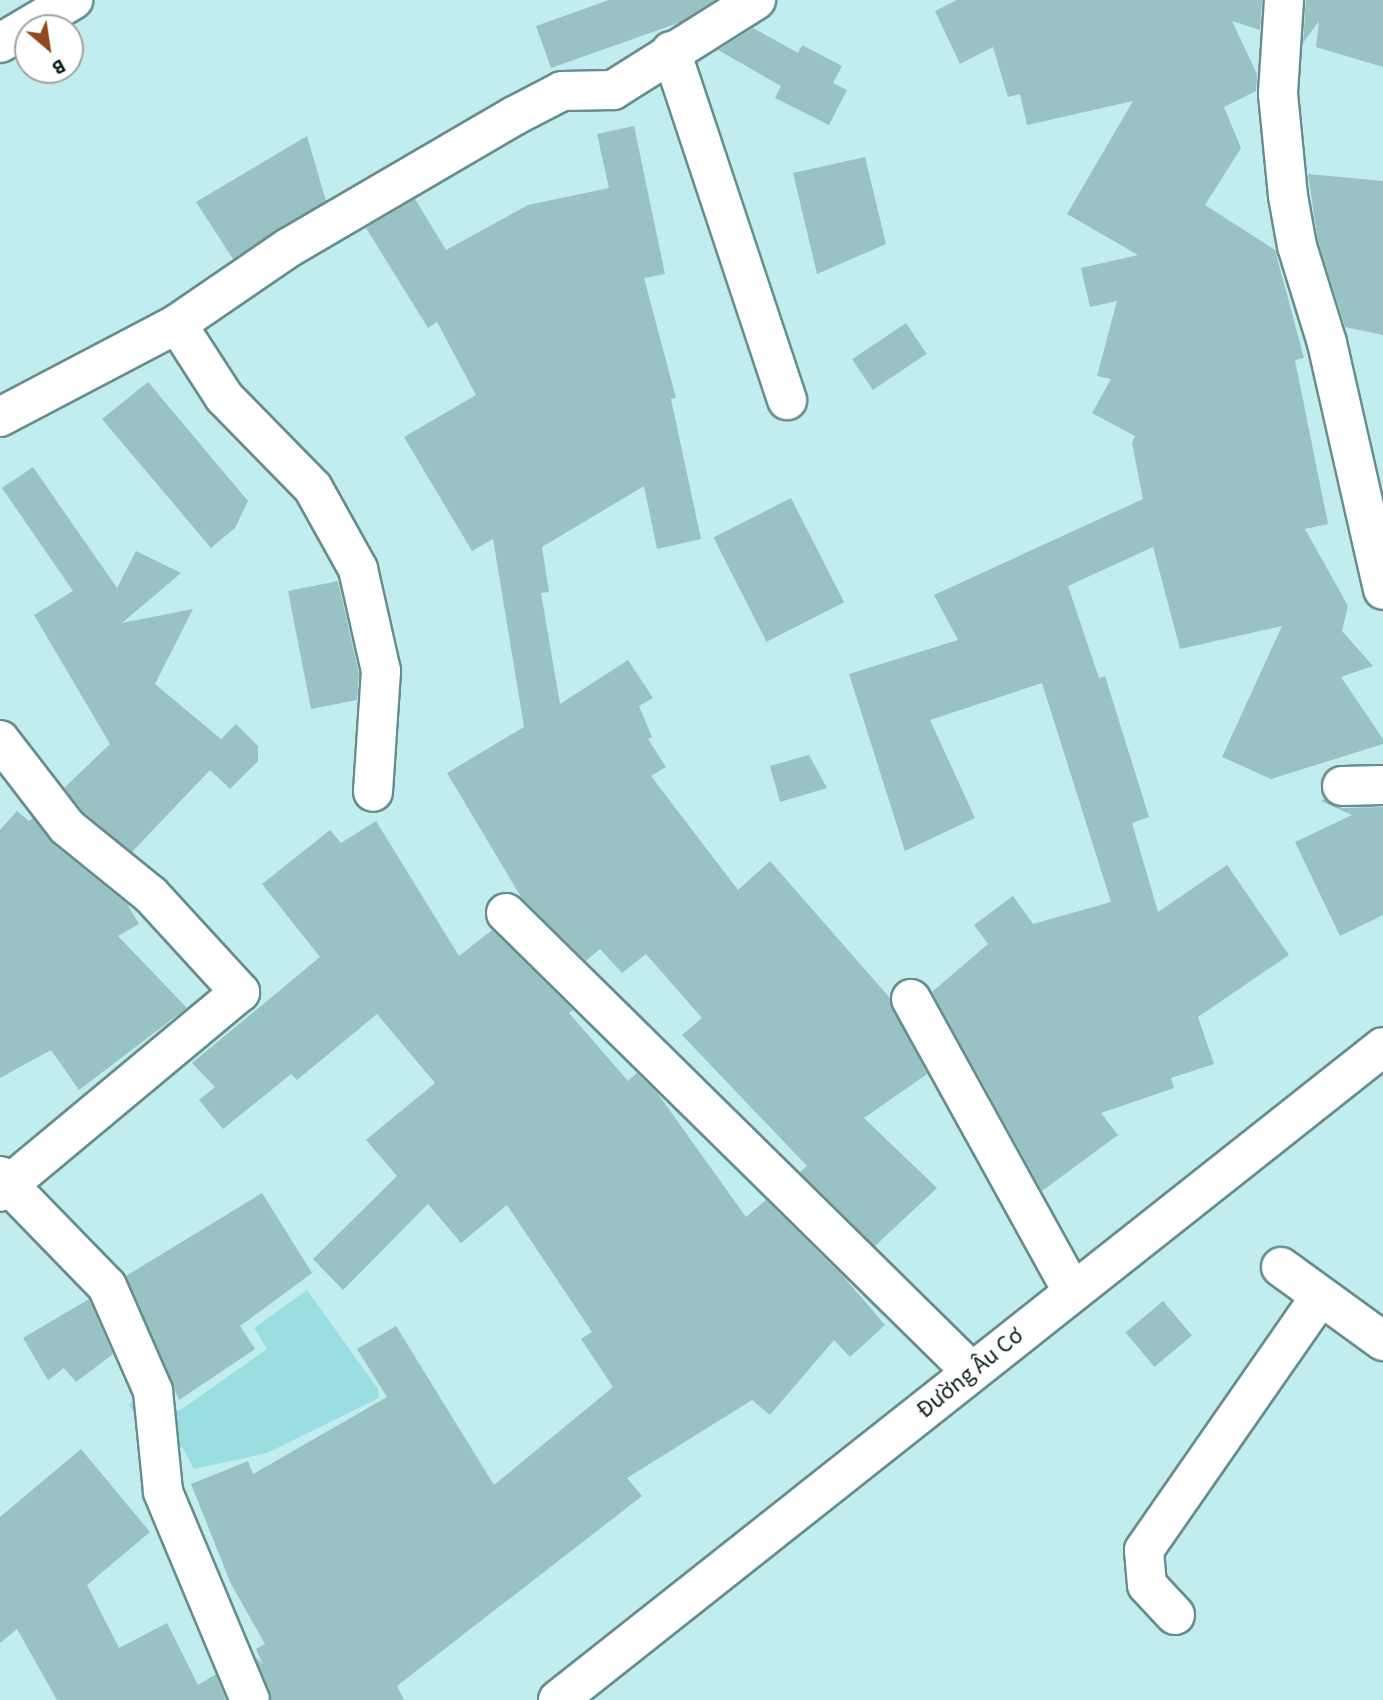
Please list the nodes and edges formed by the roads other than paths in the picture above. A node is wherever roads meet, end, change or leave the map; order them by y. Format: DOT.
graph roads {
  1 [pos="73,0"];
  2 [pos="756,0"];
  3 [pos="1284,0"];
  4 [pos="0,43"];
  5 [pos="671,51"];
  6 [pos="177,324"];
  7 [pos="787,400"];
  8 [pos="0,417"];
  9 [pos="1383,590"];
  10 [pos="0,740"];
  11 [pos="1383,785"];
  12 [pos="1342,786"];
  13 [pos="373,792"];
  14 [pos="506,914"];
  15 [pos="911,999"];
  16 [pos="1383,1047"];
  17 [pos="3,1184"];
  18 [pos="1281,1267"];
  19 [pos="1072,1291"];
  20 [pos="1319,1298"];
  21 [pos="1383,1341"];
  22 [pos="972,1371"];
  23 [pos="1175,1615"];
  24 [pos="250,1700"];
  25 [pos="558,1700"];
  1 -- 4 [label="street"];
  2 -- 5 [label="street"];
  3 -- 9 [label="street"];
  5 -- 6 [label="street"];
  5 -- 7 [label="street"];
  6 -- 8 [label="street"];
  6 -- 13 [label="street"];
  10 -- 17 [label="street"];
  11 -- 12 [label="street"];
  14 -- 22 [label="street"];
  15 -- 19 [label="street"];
  16 -- 19 [label="street, Đường Âu Cơ"];
  17 -- 24 [label="street"];
  18 -- 20 [label="street"];
  19 -- 22 [label="street, Đường Âu Cơ"];
  20 -- 21 [label="street"];
  20 -- 23 [label="street"];
  22 -- 25 [label="street, Đường Âu Cơ"];
}
